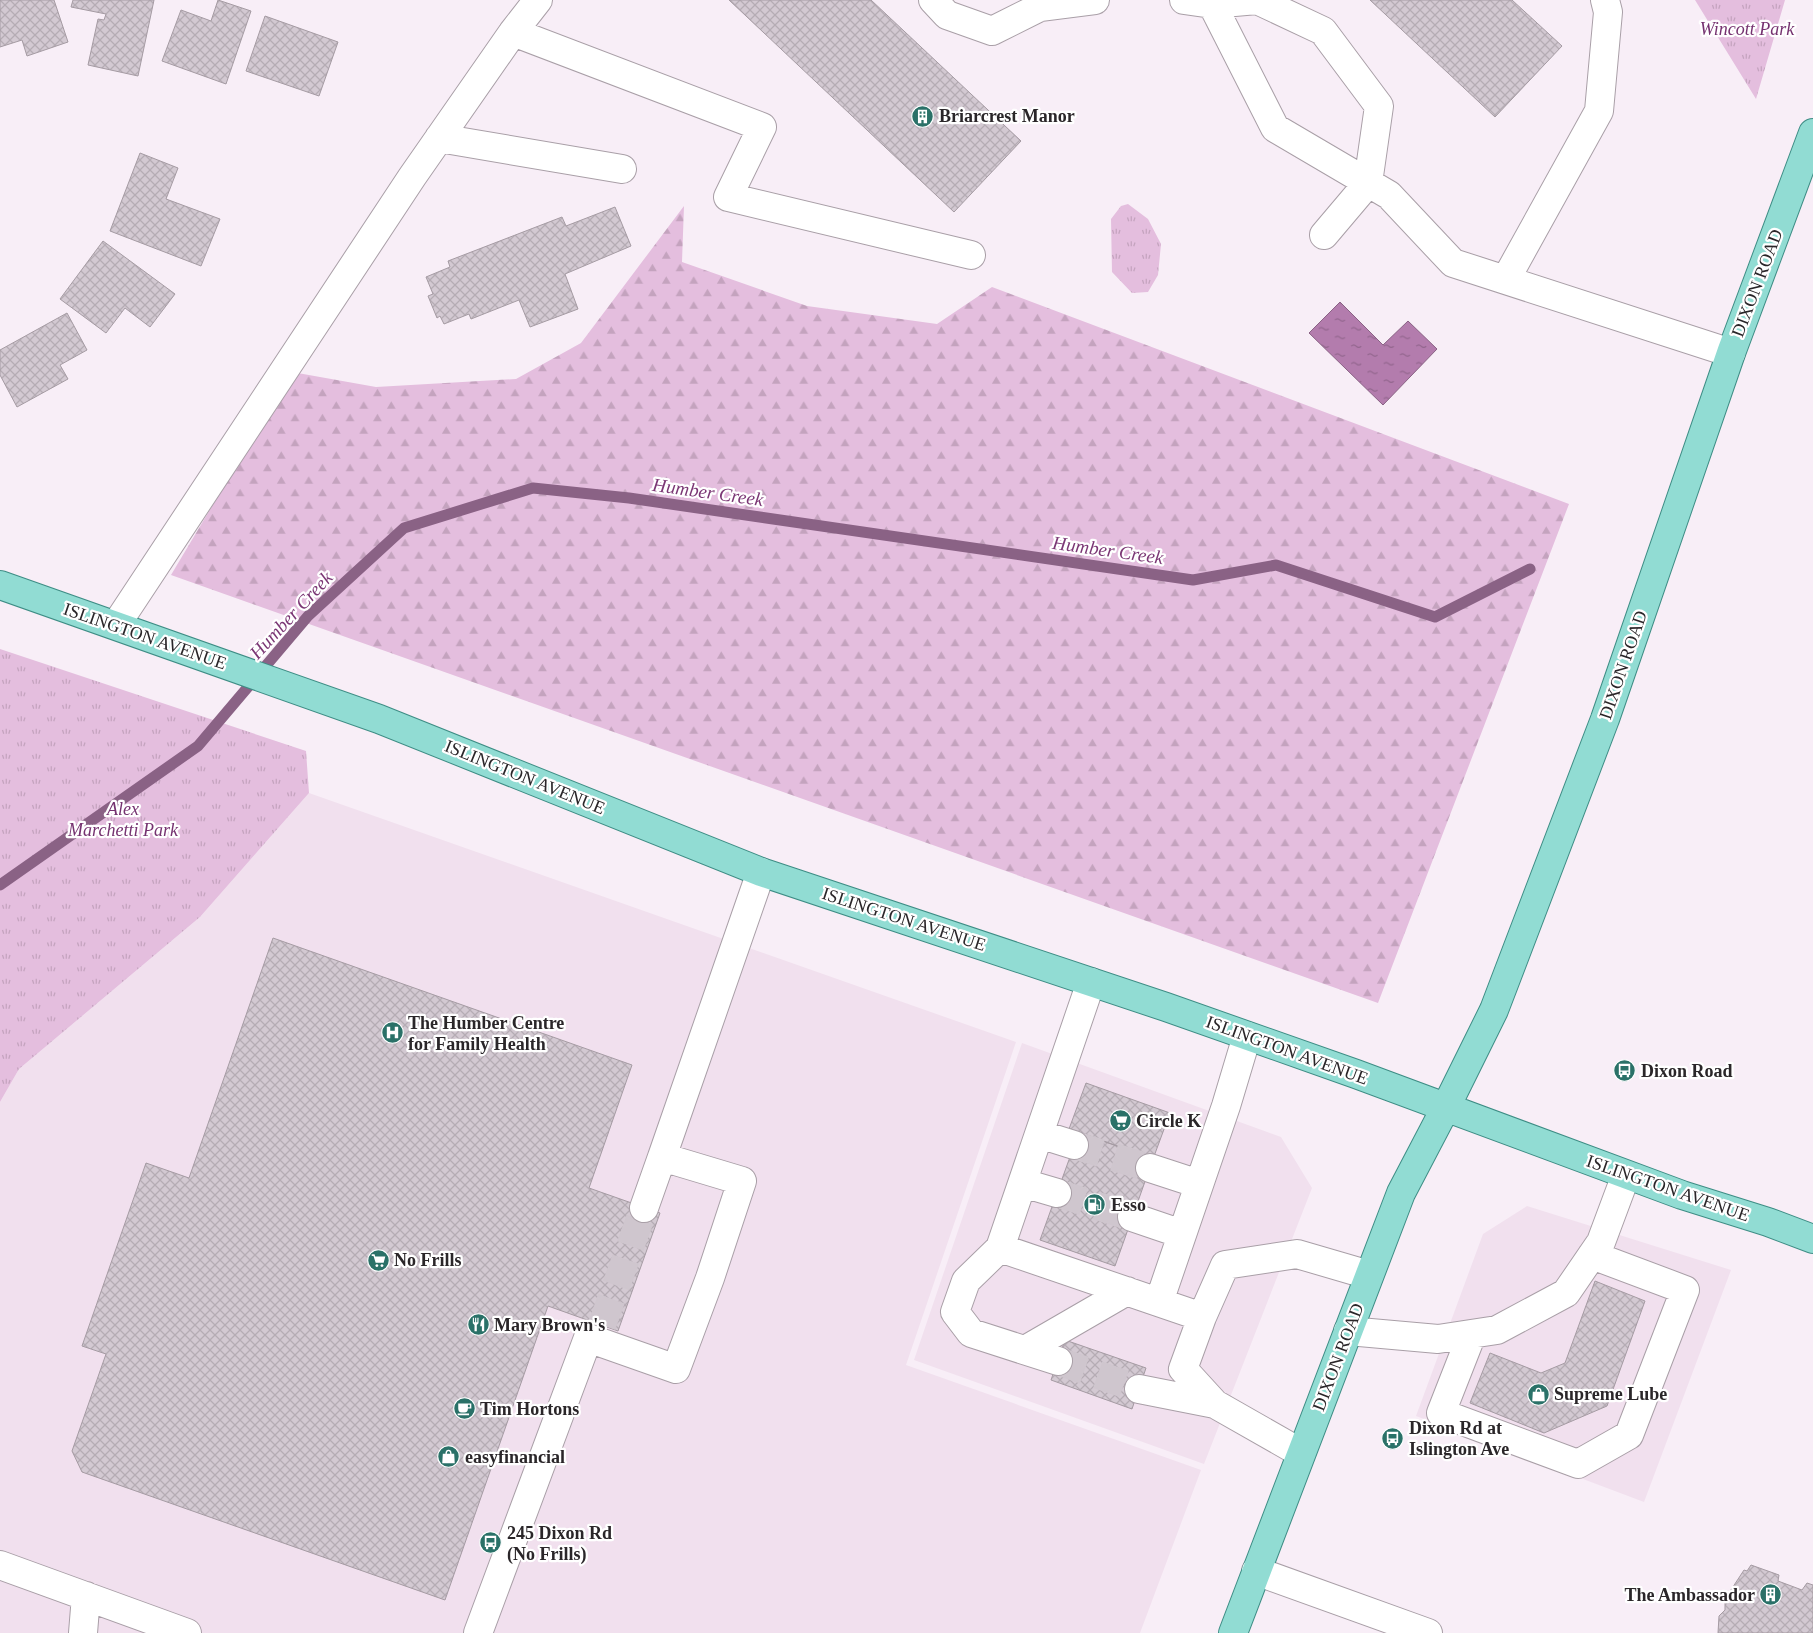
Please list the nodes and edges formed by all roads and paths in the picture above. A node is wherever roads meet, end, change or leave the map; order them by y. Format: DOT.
graph roads {
  1 [pos="538,0"];
  2 [pos="933,0"];
  3 [pos="1095,0"];
  4 [pos="1184,0"];
  5 [pos="1605,0"];
  6 [pos="1038,4"];
  7 [pos="1212,4"];
  8 [pos="513,32"];
  9 [pos="1813,133"];
  10 [pos="439,138"];
  11 [pos="622,169"];
  12 [pos="1368,184"];
  13 [pos="1324,235"];
  14 [pos="970,255"];
  15 [pos="1506,279"];
  16 [pos="1731,353"];
  17 [pos="0,585"];
  18 [pos="116,625"];
  19 [pos="761,872"];
  20 [pos="1091,982"];
  21 [pos="1247,1036"];
  22 [pos="1446,1107"];
  23 [pos="1039,1134"];
  24 [pos="1074,1145"];
  25 [pos="662,1157"];
  26 [pos="1150,1168"];
  27 [pos="1626,1174"];
  28 [pos="1023,1182"];
  29 [pos="1199,1184"];
  30 [pos="1057,1193"];
  31 [pos="644,1208"];
  32 [pos="1132,1217"];
  33 [pos="1182,1234"];
  34 [pos="1813,1239"];
  35 [pos="1000,1248"];
  36 [pos="1592,1255"];
  37 [pos="1369,1275"];
  38 [pos="1127,1291"];
  39 [pos="1159,1302"];
  40 [pos="1202,1317"];
  41 [pos="1348,1330"];
  42 [pos="1472,1334"];
  43 [pos="1025,1350"];
  44 [pos="1058,1361"];
  45 [pos="1139,1389"];
  46 [pos="1215,1404"];
  47 [pos="1301,1453"];
  48 [pos="0,1565"];
  49 [pos="1256,1571"];
  50 [pos="86,1596"];
  51 [pos="83,1633"];
  52 [pos="186,1633"];
  53 [pos="478,1633"];
  54 [pos="1233,1633"];
  55 [pos="1428,1633"];
  1 -- 8 [label="lane"];
  2 -- 6 [label="lane"];
  3 -- 6 [label="lane"];
  4 -- 7 [label="lane"];
  5 -- 15 [label="lane"];
  7 -- 12 [label="lane"];
  7 -- 12 [label="lane"];
  8 -- 10 [label="lane"];
  8 -- 14 [label="lane"];
  9 -- 16 [label="main road, DIXON ROAD"];
  10 -- 11 [label="lane"];
  10 -- 18 [label="lane"];
  12 -- 13 [label="lane"];
  12 -- 15 [label="lane"];
  15 -- 16 [label="lane"];
  16 -- 22 [label="main road, DIXON ROAD"];
  17 -- 18 [label="main road, ISLINGTON AVENUE"];
  18 -- 19 [label="main road, ISLINGTON AVENUE"];
  19 -- 20 [label="main road, ISLINGTON AVENUE"];
  19 -- 25 [label="lane"];
  20 -- 21 [label="main road, ISLINGTON AVENUE"];
  20 -- 23 [label="lane"];
  21 -- 22 [label="main road, ISLINGTON AVENUE"];
  21 -- 29 [label="lane"];
  22 -- 27 [label="main road, ISLINGTON AVENUE"];
  22 -- 37 [label="main road, DIXON ROAD"];
  23 -- 24 [label="lane"];
  23 -- 28 [label="lane"];
  25 -- 31 [label="lane"];
  25 -- 53 [label="lane"];
  26 -- 29 [label="lane"];
  27 -- 34 [label="main road, ISLINGTON AVENUE"];
  27 -- 36 [label="lane"];
  28 -- 30 [label="lane"];
  28 -- 35 [label="lane"];
  29 -- 33 [label="lane"];
  32 -- 33 [label="lane"];
  33 -- 39 [label="lane"];
  35 -- 38 [label="lane"];
  35 -- 43 [label="lane"];
  36 -- 42 [label="lane"];
  36 -- 42 [label="lane"];
  37 -- 40 [label="lane"];
  37 -- 41 [label="main road, DIXON ROAD"];
  38 -- 39 [label="lane"];
  38 -- 43 [label="lane"];
  39 -- 40 [label="lane"];
  40 -- 46 [label="lane"];
  41 -- 42 [label="lane"];
  41 -- 47 [label="main road, DIXON ROAD"];
  43 -- 44 [label="lane"];
  45 -- 46 [label="lane"];
  46 -- 47 [label="lane"];
  47 -- 49 [label="main road, DIXON ROAD"];
  48 -- 50 [label="lane"];
  49 -- 54 [label="main road, DIXON ROAD"];
  49 -- 55 [label="lane"];
  50 -- 51 [label="lane"];
  50 -- 52 [label="lane"];
}
